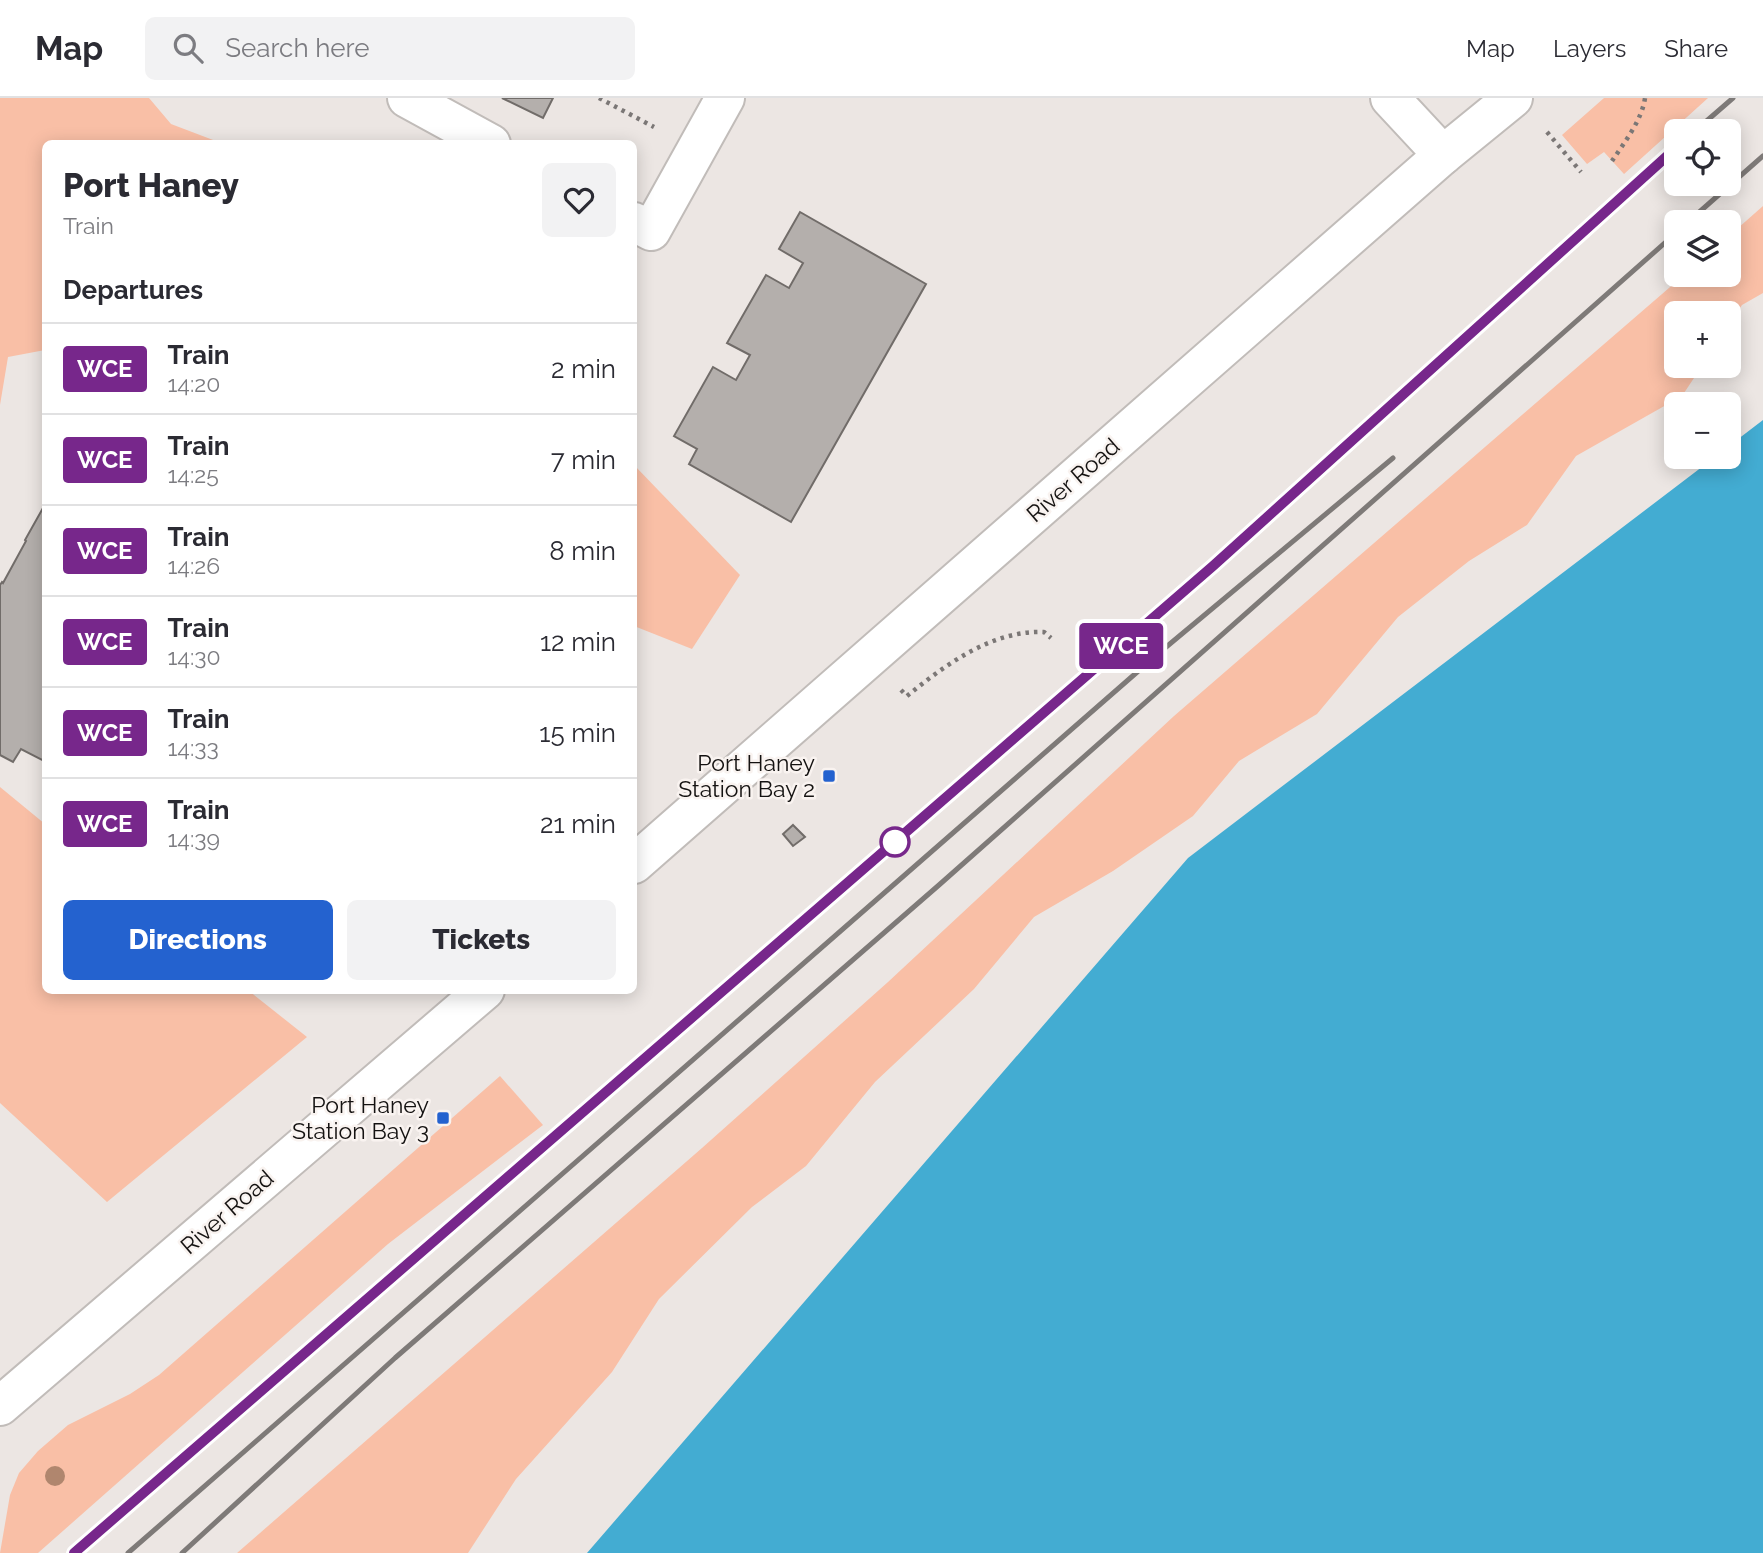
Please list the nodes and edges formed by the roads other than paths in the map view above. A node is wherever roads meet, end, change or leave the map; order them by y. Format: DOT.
graph roads {
  1 [pos="407,98"];
  2 [pos="725,98"];
  3 [pos="1390,98"];
  4 [pos="1513,98"];
  5 [pos="484,140"];
  6 [pos="1443,155"];
  7 [pos="642,226"];
  8 [pos="637,861"];
  9 [pos="480,994"];
  10 [pos="0,1406"];
  1 -- 5 [label="street"];
  2 -- 7 [label="street"];
  3 -- 6 [label="street"];
  4 -- 6 [label="street, River Road"];
  6 -- 8 [label="street, River Road"];
  9 -- 10 [label="street, River Road"];
}
